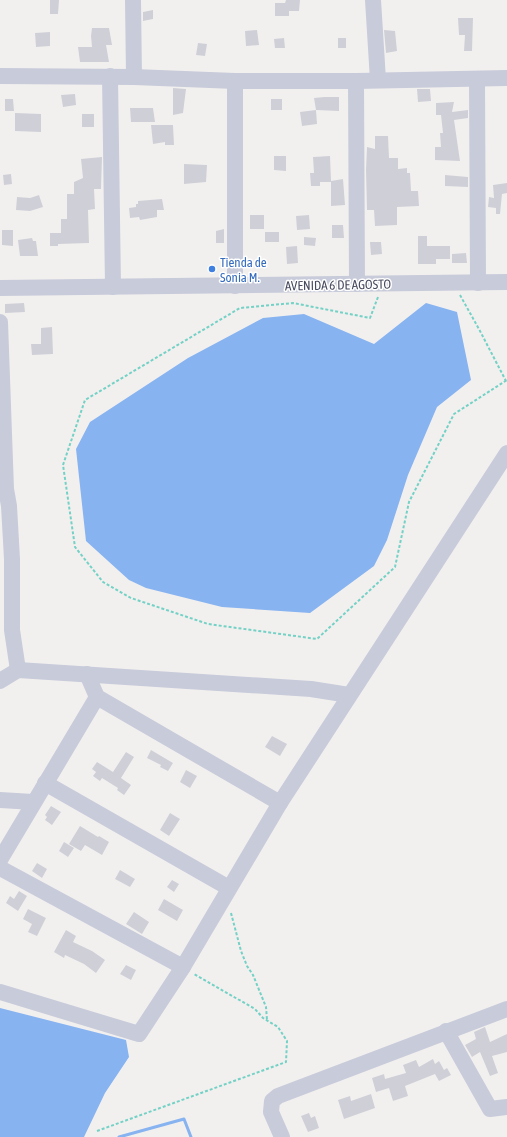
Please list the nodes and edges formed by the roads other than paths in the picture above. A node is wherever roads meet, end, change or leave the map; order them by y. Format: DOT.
graph roads {
  1 [pos="133,0"];
  2 [pos="374,0"];
  3 [pos="0,76"];
  4 [pos="110,76"];
  5 [pos="134,77"];
  6 [pos="507,78"];
  7 [pos="477,79"];
  8 [pos="378,80"];
  9 [pos="356,81"];
  10 [pos="235,82"];
  11 [pos="507,282"];
  12 [pos="478,283"];
  13 [pos="357,284"];
  14 [pos="235,286"];
  15 [pos="113,287"];
  16 [pos="0,288"];
  17 [pos="0,322"];
  18 [pos="507,453"];
  19 [pos="3,489"];
  20 [pos="18,670"];
  21 [pos="87,674"];
  22 [pos="0,681"];
  23 [pos="349,695"];
  24 [pos="96,697"];
  25 [pos="45,783"];
  26 [pos="0,800"];
  27 [pos="33,802"];
  28 [pos="280,803"];
  29 [pos="0,860"];
  30 [pos="0,868"];
  31 [pos="229,888"];
  32 [pos="183,967"];
  33 [pos="0,992"];
  34 [pos="507,1009"];
  35 [pos="446,1031"];
  36 [pos="507,1107"];
  37 [pos="282,1137"];
  1 -- 5 [label="street"];
  2 -- 8 [label="street"];
  3 -- 4 [label="street"];
  4 -- 5 [label="street"];
  4 -- 15 [label="street"];
  5 -- 10 [label="street"];
  6 -- 7 [label="street"];
  7 -- 8 [label="street"];
  7 -- 12 [label="street"];
  8 -- 9 [label="street"];
  9 -- 10 [label="street"];
  9 -- 13 [label="street"];
  10 -- 14 [label="street"];
  11 -- 12 [label="street, AVENIDA 6 DE AGOSTO"];
  12 -- 13 [label="street, AVENIDA 6 DE AGOSTO"];
  13 -- 14 [label="street, AVENIDA 6 DE AGOSTO"];
  14 -- 15 [label="street, AVENIDA 6 DE AGOSTO"];
  15 -- 16 [label="street, AVENIDA 6 DE AGOSTO"];
  17 -- 19 [label="street"];
  18 -- 23 [label="street"];
  19 -- 20 [label="street"];
  20 -- 21 [label="street"];
  20 -- 22 [label="street"];
  21 -- 23 [label="street"];
  21 -- 24 [label="street"];
  23 -- 28 [label="street"];
  24 -- 25 [label="street"];
  24 -- 28 [label="street"];
  25 -- 27 [label="street"];
  25 -- 31 [label="street"];
  26 -- 27 [label="street"];
  27 -- 29 [label="street"];
  28 -- 31 [label="street"];
  30 -- 32 [label="street"];
  31 -- 32 [label="street"];
  32 -- 33 [label="street"];
  34 -- 35 [label="street"];
  35 -- 36 [label="street"];
  35 -- 37 [label="street"];
}
